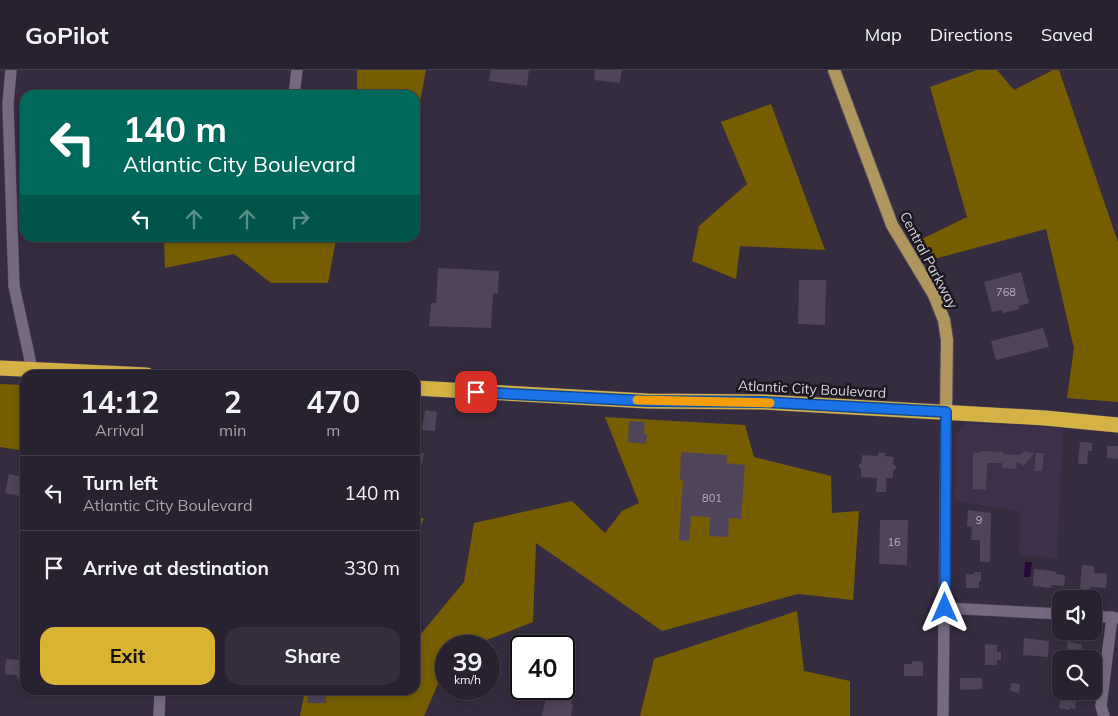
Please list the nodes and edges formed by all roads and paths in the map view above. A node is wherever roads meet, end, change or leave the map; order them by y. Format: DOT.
graph roads {
  1 [pos="11,70"];
  2 [pos="297,70"];
  3 [pos="835,70"];
  4 [pos="295,90"];
  5 [pos="0,368"];
  6 [pos="32,369"];
  7 [pos="51,370"];
  8 [pos="420,388"];
  9 [pos="946,412"];
  10 [pos="1118,425"];
  11 [pos="945,608"];
  12 [pos="1052,614"];
  13 [pos="1102,617"];
  14 [pos="1115,618"];
  15 [pos="160,695"];
  16 [pos="159,716"];
  17 [pos="942,716"];
  18 [pos="1104,716"];
  1 -- 6 [label="street"];
  2 -- 4 [label="street"];
  3 -- 9 [label="main road, Central Parkway"];
  5 -- 6 [label="highway"];
  6 -- 7 [label="highway"];
  8 -- 9 [label="highway, Atlantic City Boulevard"];
  9 -- 10 [label="highway, Atlantic City Boulevard"];
  9 -- 11 [label="street"];
  11 -- 12 [label="street"];
  11 -- 17 [label="street"];
  13 -- 14 [label="street"];
  14 -- 18 [label="street"];
  15 -- 16 [label="street"];
}
